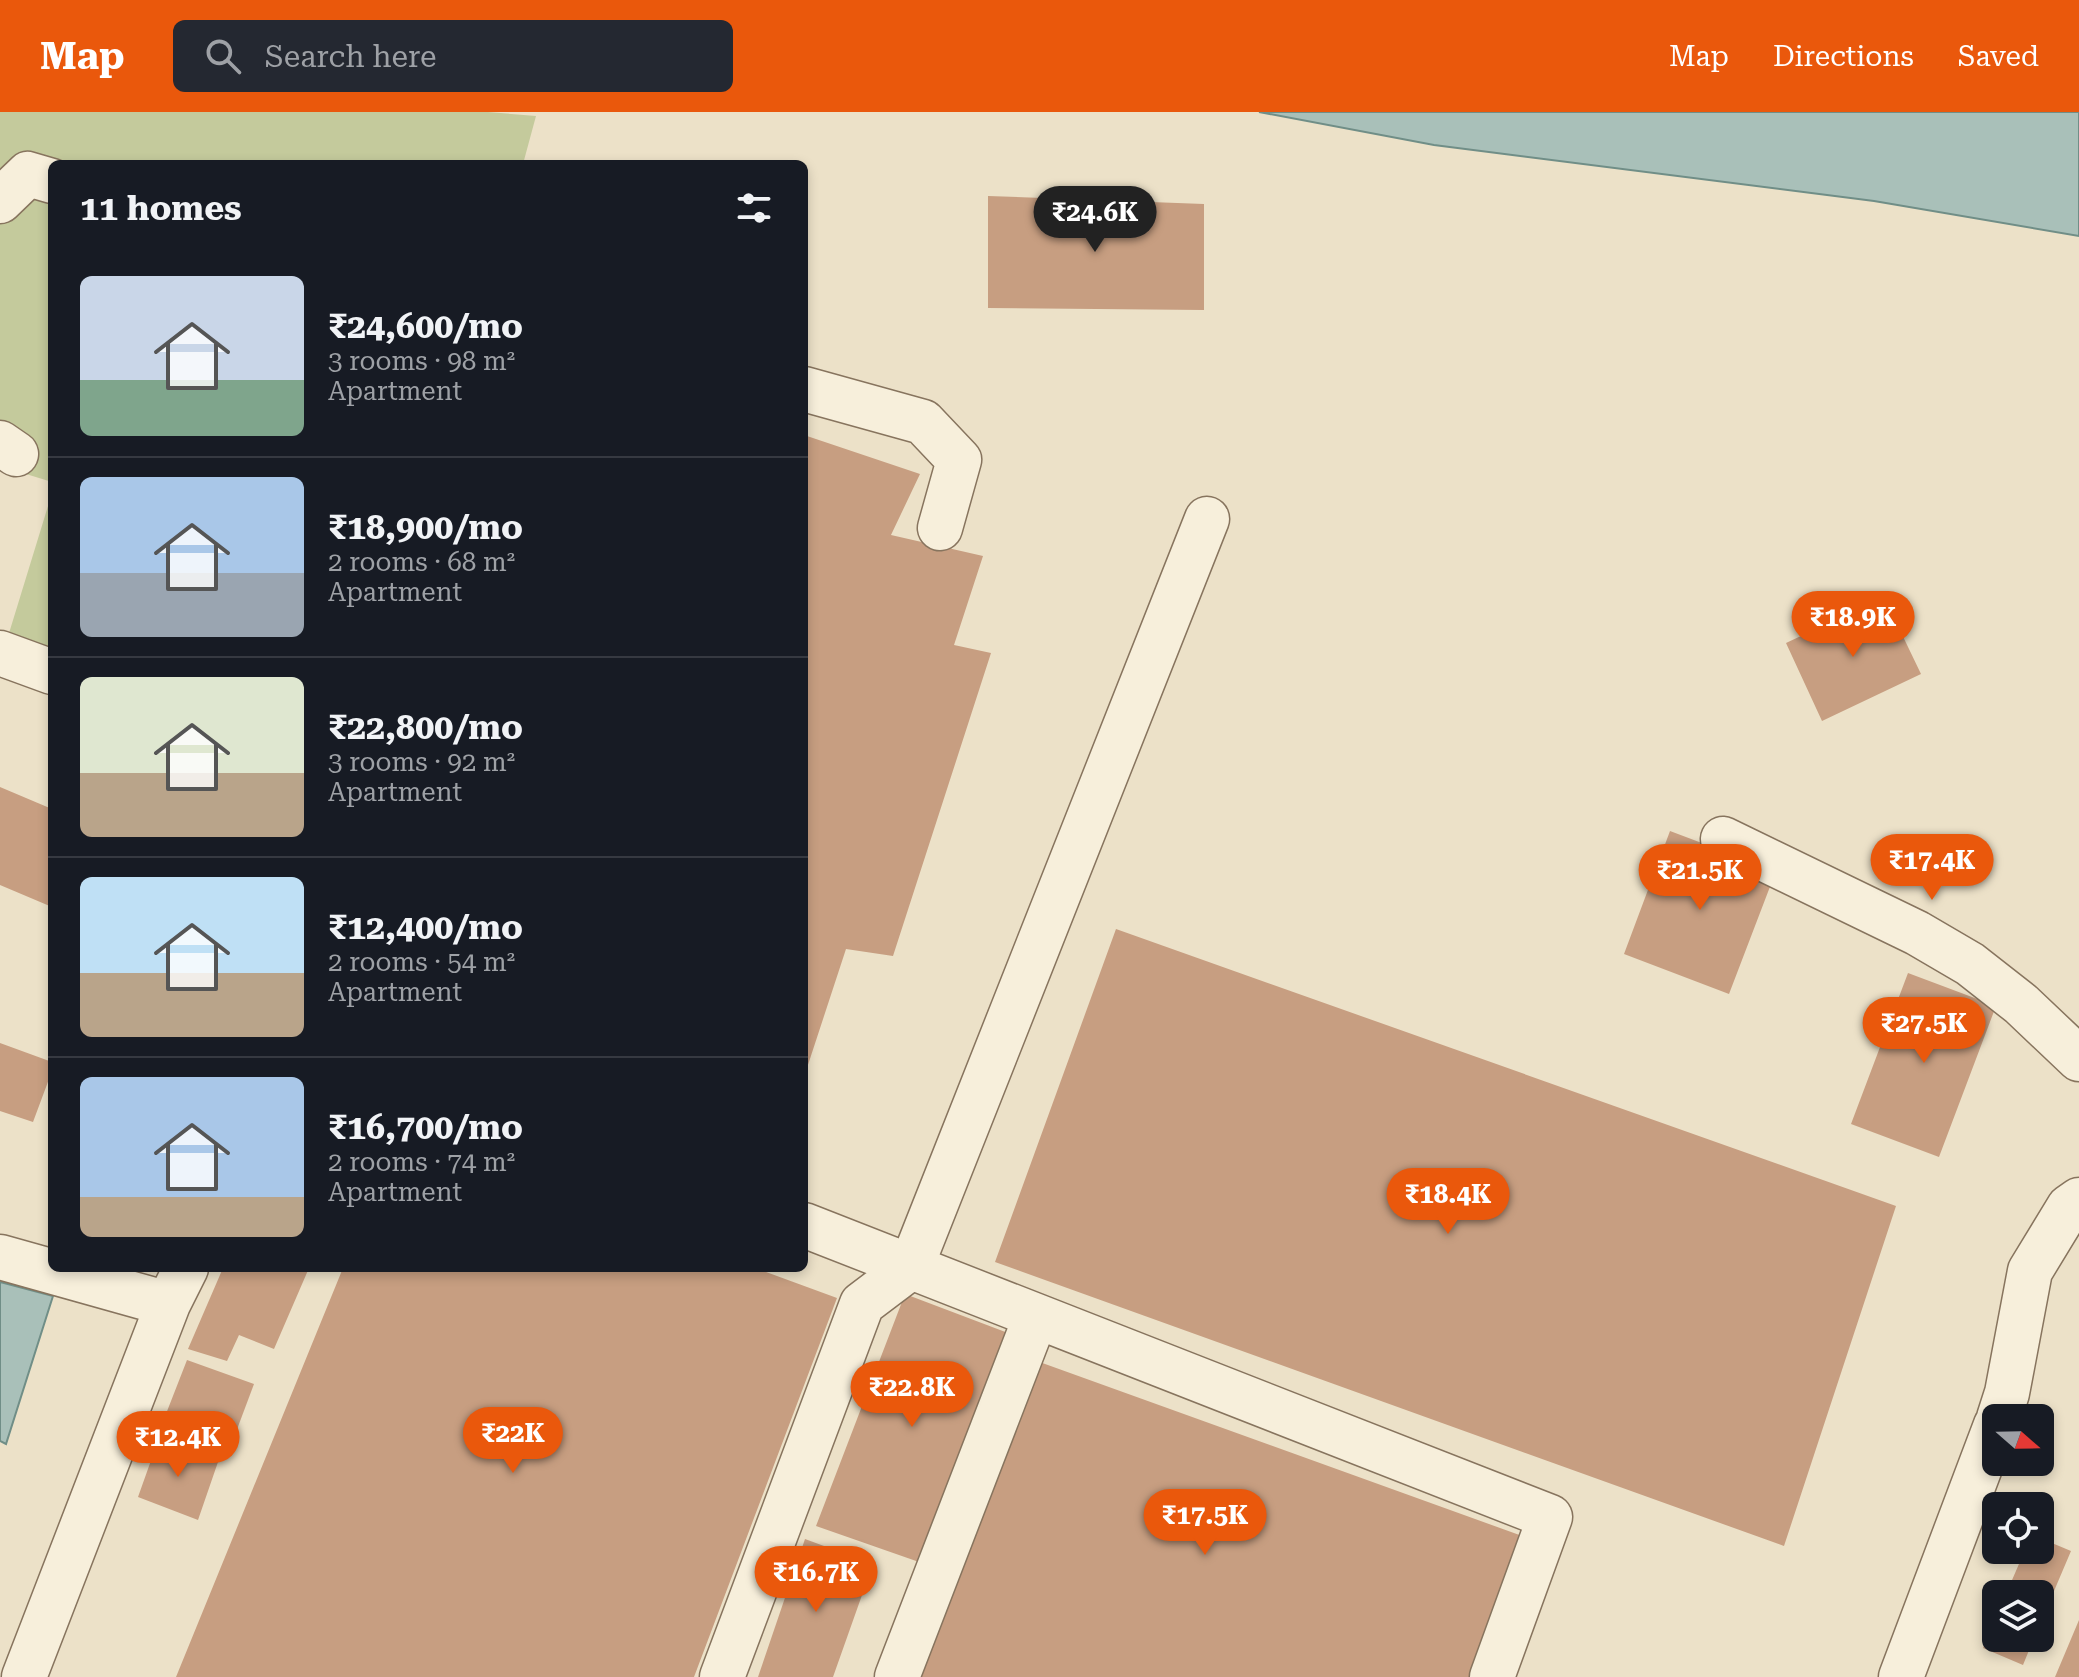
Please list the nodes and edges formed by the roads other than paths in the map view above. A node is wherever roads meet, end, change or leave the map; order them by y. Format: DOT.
graph roads {
  1 [pos="48,180"];
  2 [pos="0,201"];
  3 [pos="808,390"];
  4 [pos="1207,519"];
  5 [pos="940,528"];
  6 [pos="0,653"];
  7 [pos="48,671"];
  8 [pos="1723,839"];
  9 [pos="2079,1059"];
  10 [pos="2079,1200"];
  11 [pos="808,1227"];
  12 [pos="0,1257"];
  13 [pos="48,1265"];
  14 [pos="911,1267"];
  15 [pos="92,1272"];
  16 [pos="177,1286"];
  17 [pos="1036,1316"];
  18 [pos="2003,1404"];
  19 [pos="1982,1462"];
  20 [pos="24,1677"];
  21 [pos="722,1677"];
  22 [pos="897,1677"];
  23 [pos="1492,1677"];
  24 [pos="1901,1677"];
  1 -- 2 [label="street"];
  3 -- 5 [label="street"];
  4 -- 14 [label="street"];
  6 -- 7 [label="street"];
  8 -- 9 [label="street"];
  10 -- 18 [label="street"];
  11 -- 14 [label="street"];
  12 -- 13 [label="street"];
  14 -- 17 [label="street"];
  14 -- 21 [label="street"];
  15 -- 16 [label="street"];
  16 -- 20 [label="street"];
  17 -- 22 [label="street"];
  17 -- 23 [label="street"];
  19 -- 24 [label="street"];
}
